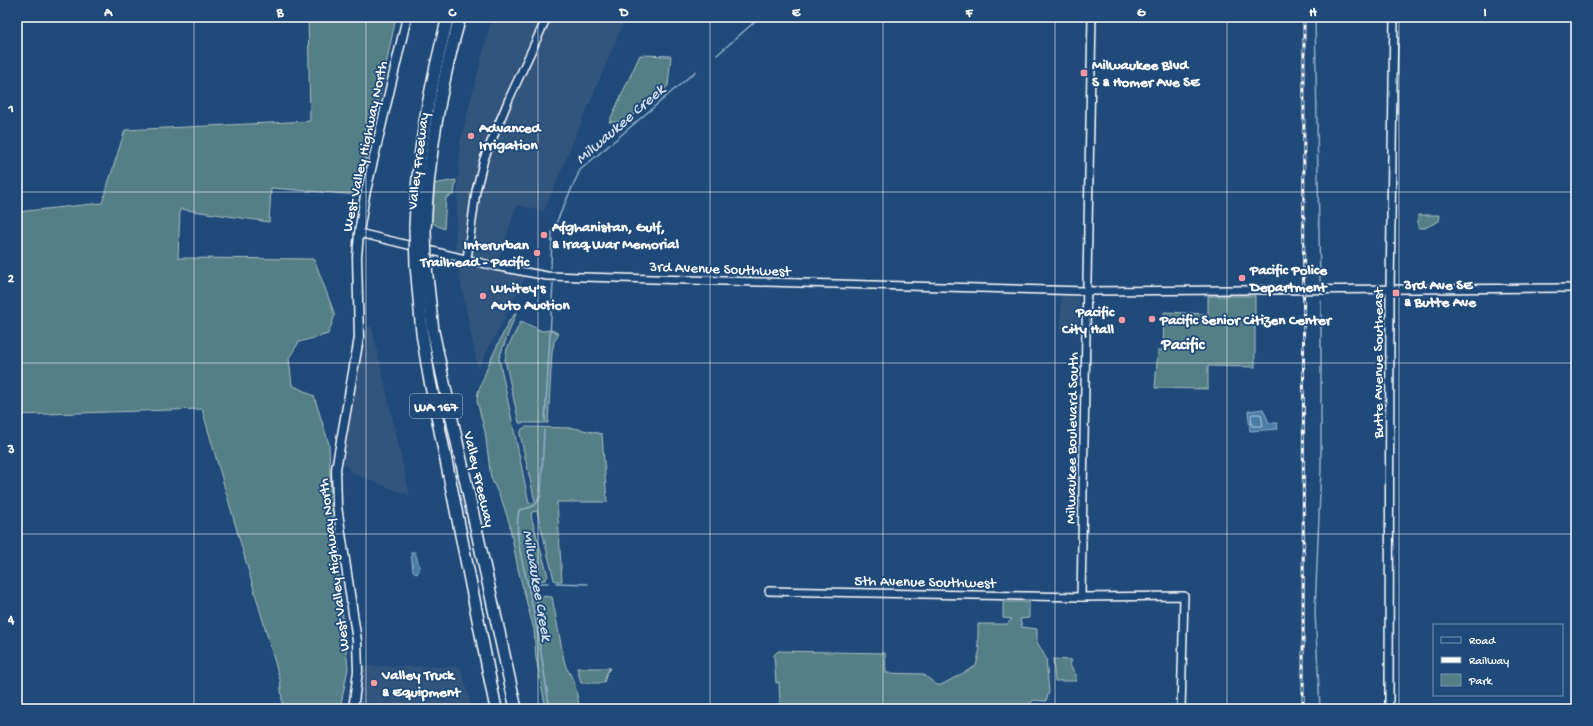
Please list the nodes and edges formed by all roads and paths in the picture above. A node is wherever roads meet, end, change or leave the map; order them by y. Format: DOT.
graph roads {
  1 [pos="406,17"];
  2 [pos="448,17"];
  3 [pos="460,17"];
  4 [pos="547,17"];
  5 [pos="1092,17"];
  6 [pos="1394,17"];
  7 [pos="420,229"];
  8 [pos="359,233"];
  9 [pos="467,259"];
  10 [pos="421,266"];
  11 [pos="1576,288"];
  12 [pos="1390,289"];
  13 [pos="1086,291"];
  14 [pos="769,591"];
  15 [pos="1171,596"];
  16 [pos="1081,597"];
  17 [pos="1184,614"];
  18 [pos="353,709"];
  19 [pos="496,709"];
  20 [pos="516,709"];
  21 [pos="1181,709"];
  22 [pos="1389,709"];
  1 -- 8 [label="main road, West Valley Highway North"];
  2 -- 7 [label="highway, Valley Freeway / WA 167"];
  3 -- 7 [label="highway, Valley Freeway / WA 167"];
  4 -- 9 [label="street"];
  5 -- 13 [label="street, Milwaukee Boulevard South"];
  6 -- 12 [label="street, Butte Avenue Southeast"];
  7 -- 10 [label="highway, Valley Freeway / WA 167, bridge"];
  8 -- 9 [label="street, 3rd Avenue Southwest"];
  8 -- 18 [label="main road, West Valley Highway North"];
  9 -- 13 [label="street, 3rd Avenue Southwest"];
  10 -- 19 [label="highway, Valley Freeway / WA 167"];
  10 -- 20 [label="highway, Valley Freeway / WA 167"];
  11 -- 12 [label="street, 3rd Avenue Southwest"];
  12 -- 13 [label="street, 3rd Avenue Southwest"];
  12 -- 22 [label="street, Butte Avenue Southeast"];
  13 -- 16 [label="street, Milwaukee Boulevard South"];
  14 -- 16 [label="street, 5th Avenue Southwest"];
  15 -- 16 [label="street, 5th Avenue Southwest"];
  15 -- 17 [label="street"];
  15 -- 17 [label="street, 5th Avenue Southwest"];
  17 -- 21 [label="street"];
}
